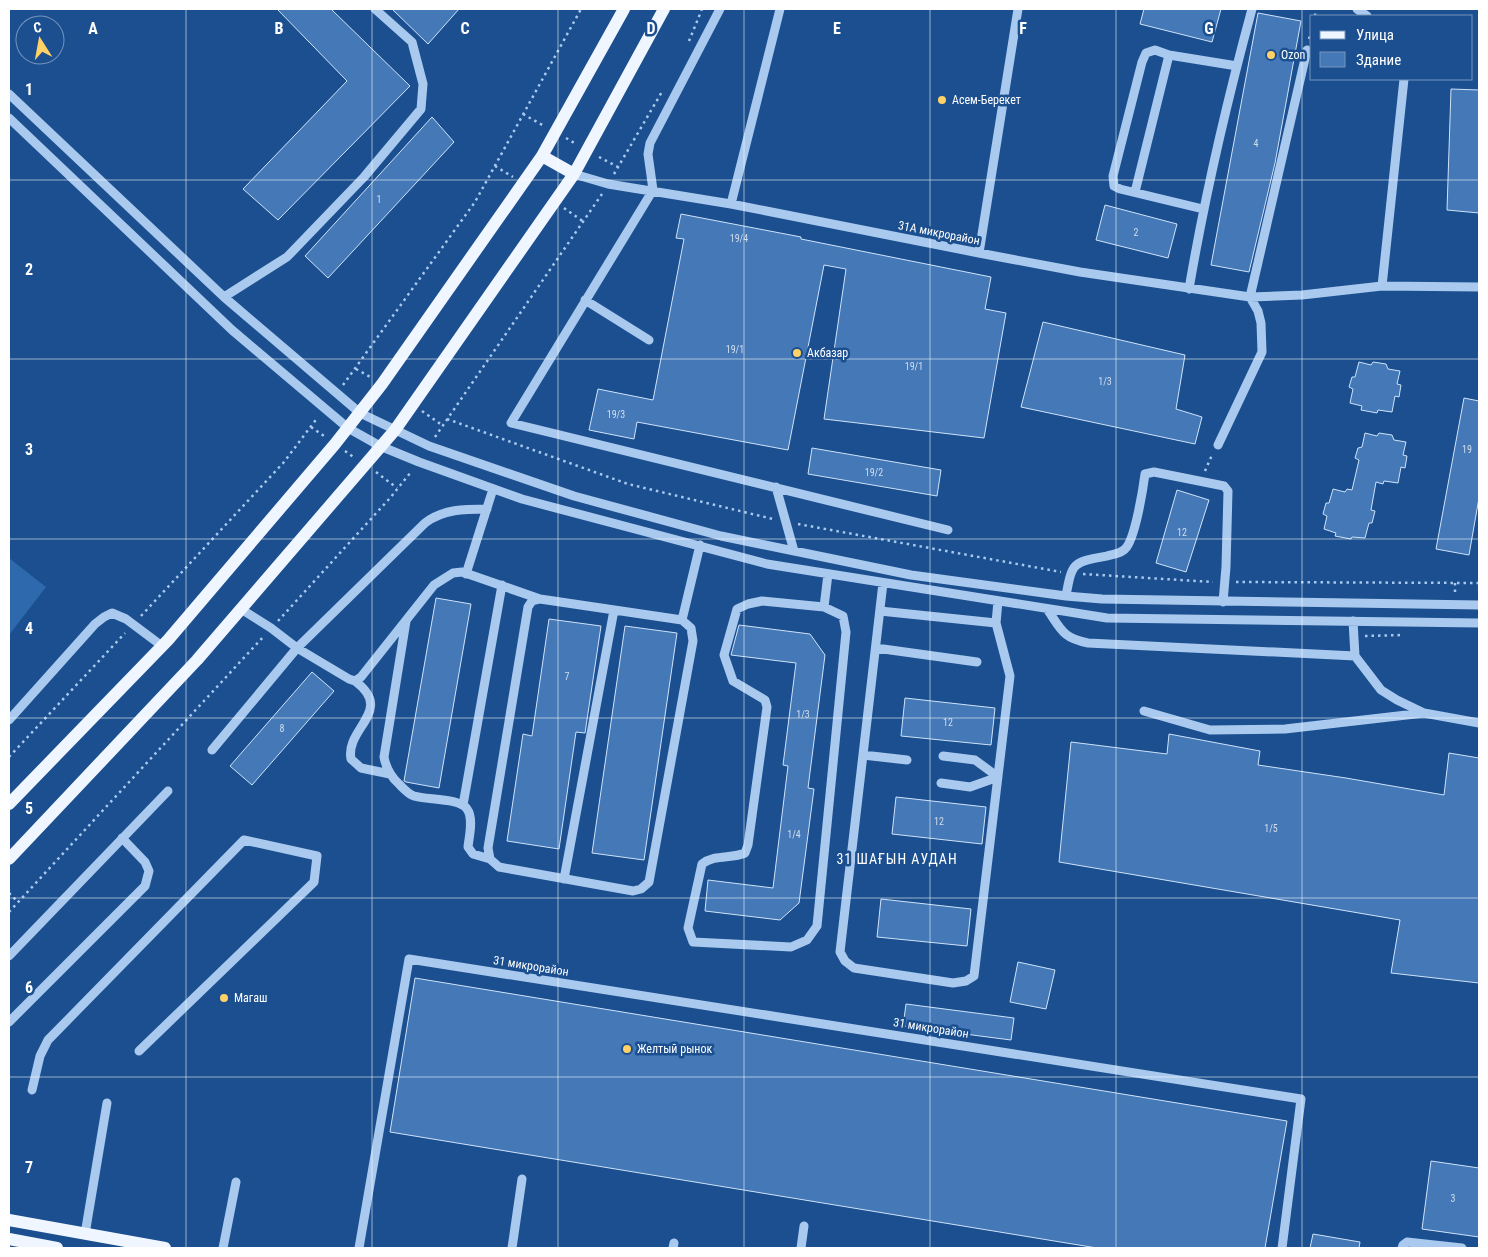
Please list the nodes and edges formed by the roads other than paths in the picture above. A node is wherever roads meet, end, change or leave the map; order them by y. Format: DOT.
graph roads {
  1 [pos="376,9"];
  2 [pos="624,9"];
  3 [pos="664,9"];
  4 [pos="720,9"];
  5 [pos="780,9"];
  6 [pos="1018,9"];
  7 [pos="1252,9"];
  8 [pos="1307,50"];
  9 [pos="1169,55"];
  10 [pos="1237,66"];
  11 [pos="1404,80"];
  12 [pos="9,94"];
  13 [pos="9,118"];
  14 [pos="542,156"];
  15 [pos="574,174"];
  16 [pos="653,190"];
  17 [pos="1135,192"];
  18 [pos="731,204"];
  19 [pos="1203,209"];
  20 [pos="979,253"];
  21 [pos="1382,286"];
  22 [pos="1479,287"];
  23 [pos="1189,289"];
  24 [pos="224,297"];
  25 [pos="1250,297"];
  26 [pos="585,300"];
  27 [pos="649,340"];
  28 [pos="360,413"];
  29 [pos="348,428"];
  30 [pos="395,430"];
  31 [pos="1218,445"];
  32 [pos="380,446"];
  33 [pos="776,487"];
  34 [pos="493,489"];
  35 [pos="487,509"];
  36 [pos="948,530"];
  37 [pos="700,545"];
  38 [pos="794,551"];
  39 [pos="466,574"];
  40 [pos="828,574"];
  41 [pos="883,583"];
  42 [pos="502,585"];
  43 [pos="1066,596"];
  44 [pos="540,599"];
  45 [pos="998,601"];
  46 [pos="1223,602"];
  47 [pos="1479,605"];
  48 [pos="824,606"];
  49 [pos="241,609"];
  50 [pos="1047,609"];
  51 [pos="614,610"];
  52 [pos="880,611"];
  53 [pos="406,620"];
  54 [pos="682,620"];
  55 [pos="1353,622"];
  56 [pos="996,623"];
  57 [pos="1479,623"];
  58 [pos="162,646"];
  59 [pos="297,648"];
  60 [pos="876,648"];
  61 [pos="1355,656"];
  62 [pos="977,662"];
  63 [pos="355,680"];
  64 [pos="1144,711"];
  65 [pos="1424,712"];
  66 [pos="9,720"];
  67 [pos="1479,723"];
  68 [pos="212,750"];
  69 [pos="863,755"];
  70 [pos="943,756"];
  71 [pos="907,760"];
  72 [pos="390,774"];
  73 [pos="998,776"];
  74 [pos="941,783"];
  75 [pos="168,791"];
  76 [pos="9,804"];
  77 [pos="462,804"];
  78 [pos="122,838"];
  79 [pos="9,859"];
  80 [pos="490,859"];
  81 [pos="564,879"];
  82 [pos="9,956"];
  83 [pos="9,1022"];
  84 [pos="139,1051"];
  85 [pos="32,1090"];
  86 [pos="107,1103"];
  87 [pos="522,1178"];
  88 [pos="236,1182"];
  89 [pos="9,1220"];
  90 [pos="804,1226"];
  91 [pos="86,1234"];
  92 [pos="9,1240"];
  93 [pos="137,1246"];
  94 [pos="58,1248"];
  95 [pos="165,1248"];
  96 [pos="223,1248"];
  97 [pos="359,1248"];
  98 [pos="512,1248"];
  99 [pos="801,1248"];
  100 [pos="1282,1248"];
  101 [pos="1402,1248"];
  102 [pos="1462,1248"];
  1 -- 24 [label="street"];
  2 -- 14 [label="main road"];
  3 -- 15 [label="main road"];
  4 -- 16 [label="street"];
  5 -- 18 [label="street"];
  6 -- 20 [label="street"];
  7 -- 10 [label="street"];
  8 -- 25 [label="street"];
  9 -- 10 [label="street"];
  9 -- 17 [label="street"];
  9 -- 17 [label="street"];
  10 -- 19 [label="street"];
  11 -- 21 [label="street"];
  12 -- 24 [label="street"];
  13 -- 29 [label="street"];
  14 -- 15 [label="main road"];
  14 -- 28 [label="main road"];
  15 -- 16 [label="street, 31А микрорайон"];
  15 -- 30 [label="main road"];
  16 -- 18 [label="street, 31А микрорайон"];
  16 -- 26 [label="street"];
  17 -- 19 [label="street"];
  18 -- 20 [label="street, 31А микрорайон"];
  19 -- 23 [label="street"];
  20 -- 23 [label="street, 31А микрорайон"];
  21 -- 22 [label="street, 31А микрорайон"];
  21 -- 25 [label="street, 31А микрорайон"];
  23 -- 25 [label="street, 31А микрорайон"];
  24 -- 28 [label="street"];
  25 -- 31 [label="street"];
  26 -- 27 [label="street"];
  26 -- 33 [label="street"];
  28 -- 29 [label="main road"];
  28 -- 30 [label="street"];
  29 -- 32 [label="street"];
  29 -- 58 [label="main road"];
  30 -- 32 [label="main road"];
  30 -- 38 [label="street"];
  32 -- 34 [label="street"];
  32 -- 49 [label="main road"];
  33 -- 36 [label="street"];
  33 -- 38 [label="street"];
  34 -- 35 [label="street"];
  34 -- 37 [label="street"];
  35 -- 39 [label="street"];
  35 -- 59 [label="street"];
  37 -- 40 [label="street"];
  37 -- 54 [label="street"];
  38 -- 43 [label="street"];
  39 -- 42 [label="street"];
  39 -- 53 [label="street"];
  40 -- 41 [label="street"];
  40 -- 48 [label="street"];
  41 -- 45 [label="street"];
  41 -- 52 [label="street"];
  42 -- 44 [label="street"];
  42 -- 77 [label="street"];
  43 -- 46 [label="street"];
  43 -- 46 [label="street"];
  44 -- 51 [label="street"];
  44 -- 80 [label="street"];
  45 -- 50 [label="street"];
  45 -- 56 [label="street"];
  46 -- 47 [label="street"];
  48 -- 48 [label="street"];
  49 -- 59 [label="street"];
  49 -- 79 [label="main road"];
  50 -- 55 [label="street"];
  50 -- 61 [label="street"];
  51 -- 54 [label="street"];
  51 -- 81 [label="street"];
  52 -- 56 [label="street"];
  52 -- 60 [label="street"];
  53 -- 63 [label="street"];
  53 -- 72 [label="street"];
  54 -- 81 [label="street"];
  55 -- 57 [label="street"];
  55 -- 61 [label="street"];
  56 -- 73 [label="street"];
  58 -- 66 [label="street"];
  58 -- 76 [label="main road"];
  59 -- 63 [label="street"];
  59 -- 68 [label="street"];
  60 -- 62 [label="street"];
  60 -- 69 [label="street"];
  61 -- 65 [label="street"];
  63 -- 72 [label="street"];
  64 -- 65 [label="street"];
  65 -- 67 [label="street"];
  69 -- 71 [label="street"];
  69 -- 73 [label="street"];
  70 -- 73 [label="street"];
  72 -- 77 [label="street"];
  73 -- 74 [label="street"];
  75 -- 78 [label="street"];
  77 -- 80 [label="street"];
  78 -- 82 [label="street"];
  78 -- 83 [label="street"];
  80 -- 81 [label="street"];
  84 -- 85 [label="street"];
  86 -- 91 [label="street"];
  87 -- 98 [label="street"];
  88 -- 96 [label="street"];
  89 -- 91 [label="main road"];
  90 -- 99 [label="street"];
  91 -- 93 [label="main road"];
  92 -- 94 [label="main road"];
  93 -- 95 [label="main road"];
  97 -- 100 [label="street, 31 микрорайон"];
  101 -- 102 [label="street"];
}
